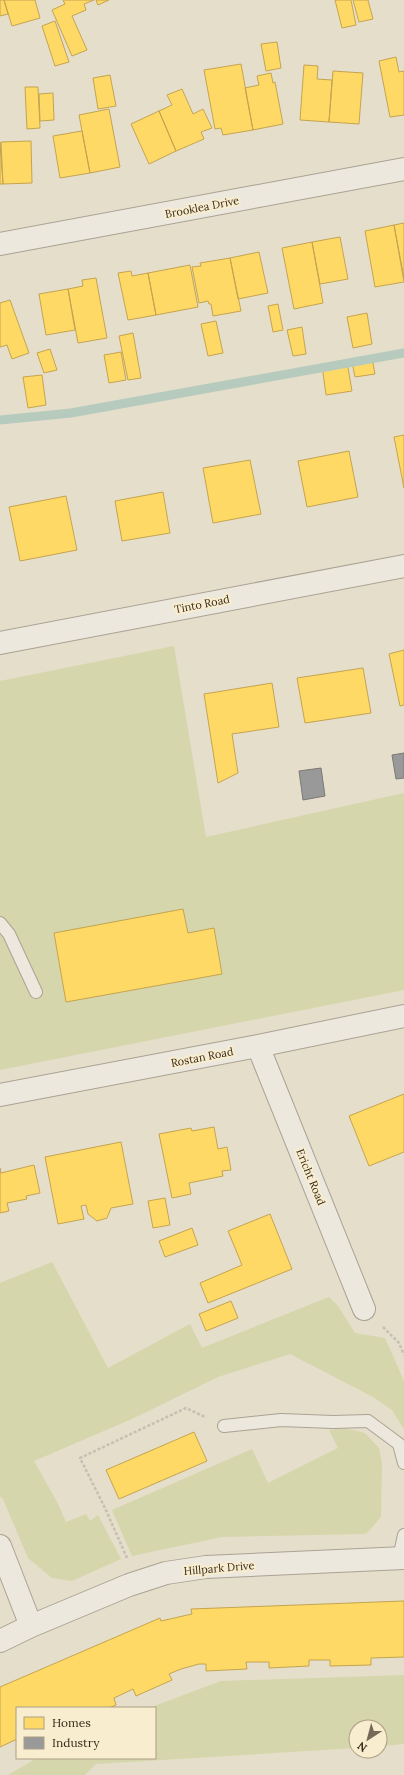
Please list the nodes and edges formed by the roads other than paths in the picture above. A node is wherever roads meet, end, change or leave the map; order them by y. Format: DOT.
graph roads {
  1 [pos="404,169"];
  2 [pos="0,244"];
  3 [pos="404,566"];
  4 [pos="0,643"];
  5 [pos="0,923"];
  6 [pos="36,992"];
  7 [pos="404,1016"];
  8 [pos="258,1046"];
  9 [pos="0,1095"];
  10 [pos="364,1309"];
  11 [pos="224,1426"];
  12 [pos="404,1463"];
  13 [pos="404,1535"];
  14 [pos="0,1546"];
  15 [pos="402,1558"];
  16 [pos="31,1626"];
  17 [pos="0,1641"];
  1 -- 2 [label="street, Brooklea Drive"];
  3 -- 4 [label="street, Tinto Road"];
  5 -- 6 [label="lane"];
  7 -- 8 [label="street, Rostan Road"];
  8 -- 9 [label="street, Rostan Road"];
  8 -- 10 [label="street, Ericht Road"];
  11 -- 12 [label="lane"];
  13 -- 15 [label="lane"];
  14 -- 16 [label="street"];
  15 -- 16 [label="street, Hillpark Drive"];
  16 -- 17 [label="street, Hillpark Drive"];
}
